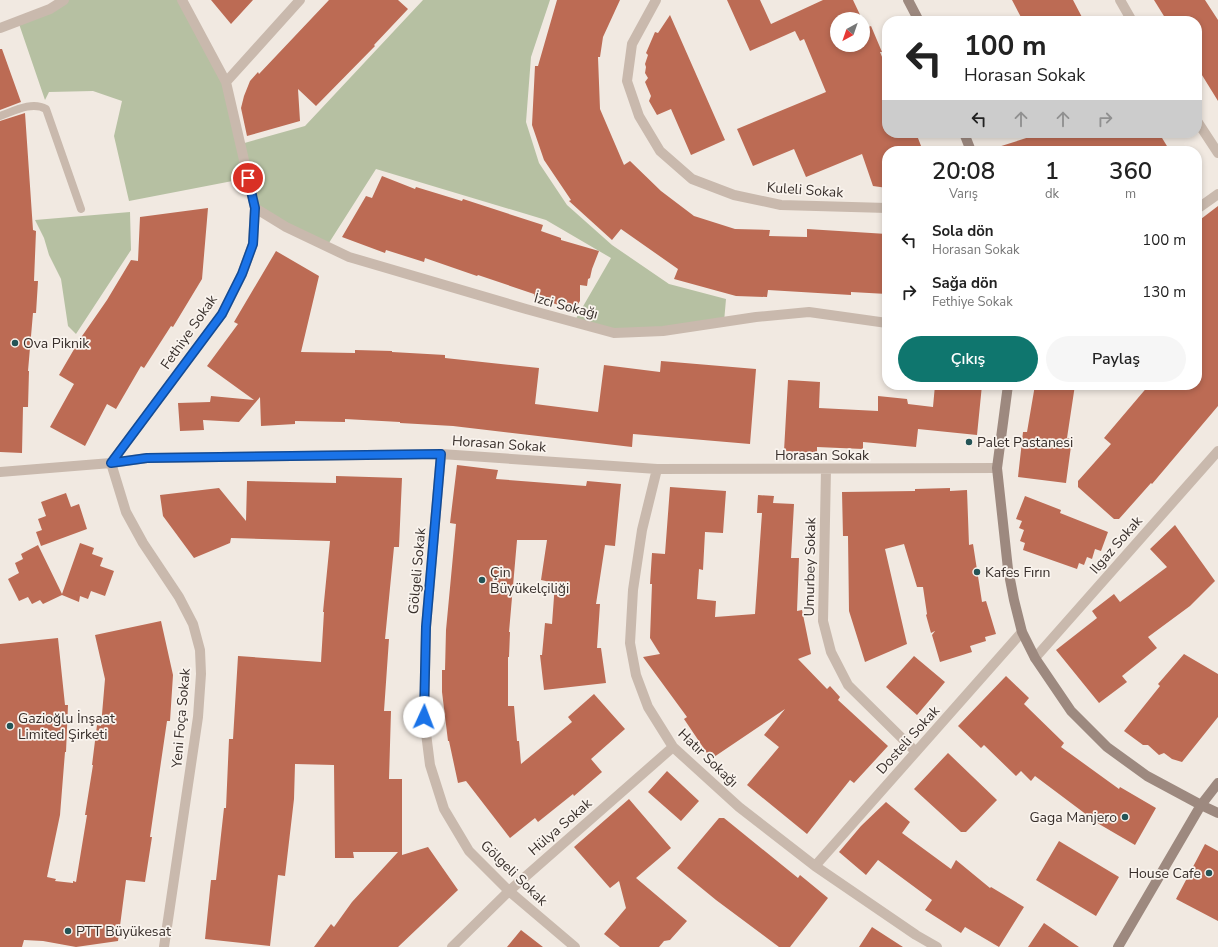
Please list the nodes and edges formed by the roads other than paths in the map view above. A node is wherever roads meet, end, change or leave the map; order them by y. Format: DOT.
graph roads {
  1 [pos="64,0"];
  2 [pos="182,0"];
  3 [pos="300,0"];
  4 [pos="656,0"];
  5 [pos="908,0"];
  6 [pos="1120,0"];
  7 [pos="916,16"];
  8 [pos="1129,16"];
  9 [pos="0,28"];
  10 [pos="226,82"];
  11 [pos="0,116"];
  12 [pos="1202,129"];
  13 [pos="1218,153"];
  14 [pos="1218,194"];
  15 [pos="1202,205"];
  16 [pos="255,208"];
  17 [pos="882,208"];
  18 [pos="81,209"];
  19 [pos="882,322"];
  20 [pos="1007,390"];
  21 [pos="1218,451"];
  22 [pos="441,454"];
  23 [pos="111,463"];
  24 [pos="997,468"];
  25 [pos="657,469"];
  26 [pos="826,469"];
  27 [pos="0,472"];
  28 [pos="1022,632"];
  29 [pos="1035,658"];
  30 [pos="673,747"];
  31 [pos="916,752"];
  32 [pos="1218,783"];
  33 [pos="1201,806"];
  34 [pos="1218,813"];
  35 [pos="816,866"];
  36 [pos="509,891"];
  37 [pos="164,947"];
  38 [pos="452,947"];
  39 [pos="574,947"];
  40 [pos="937,947"];
  41 [pos="1118,947"];
  1 -- 9 [label="street"];
  2 -- 10 [label="street, Fethiye Sokak"];
  3 -- 10 [label="street"];
  4 -- 17 [label="street, Kuleli Sokak"];
  5 -- 7 [label="street"];
  6 -- 8 [label="street"];
  10 -- 16 [label="street, Fethiye Sokak"];
  11 -- 18 [label="lane"];
  12 -- 13 [label="street"];
  14 -- 15 [label="street"];
  16 -- 19 [label="street, İzci Sokağı"];
  16 -- 23 [label="street, Fethiye Sokak"];
  20 -- 24 [label="street"];
  21 -- 29 [label="street, Ilgaz Sokak"];
  22 -- 23 [label="street, Horasan Sokak"];
  22 -- 25 [label="street, Horasan Sokak"];
  22 -- 36 [label="street, Gölgeli Sokak"];
  23 -- 27 [label="street, Horasan Sokak"];
  23 -- 37 [label="street, Yeni Foça Sokak"];
  24 -- 26 [label="street, Horasan Sokak"];
  24 -- 28 [label="street"];
  25 -- 26 [label="street, Horasan Sokak"];
  25 -- 30 [label="street, Hatır Sokağı"];
  26 -- 31 [label="street, Umurbey Sokak"];
  28 -- 29 [label="street"];
  28 -- 31 [label="street, Dosteli Sokak"];
  29 -- 33 [label="street"];
  30 -- 35 [label="street, Hatır Sokağı"];
  30 -- 36 [label="street, Hülya Sokak"];
  31 -- 35 [label="street, Dosteli Sokak"];
  32 -- 33 [label="street"];
  33 -- 34 [label="street"];
  33 -- 41 [label="street"];
  35 -- 40 [label="street, Hatır Sokağı"];
  36 -- 38 [label="street, Hülya Sokak"];
  36 -- 39 [label="street, Gölgeli Sokak"];
}
